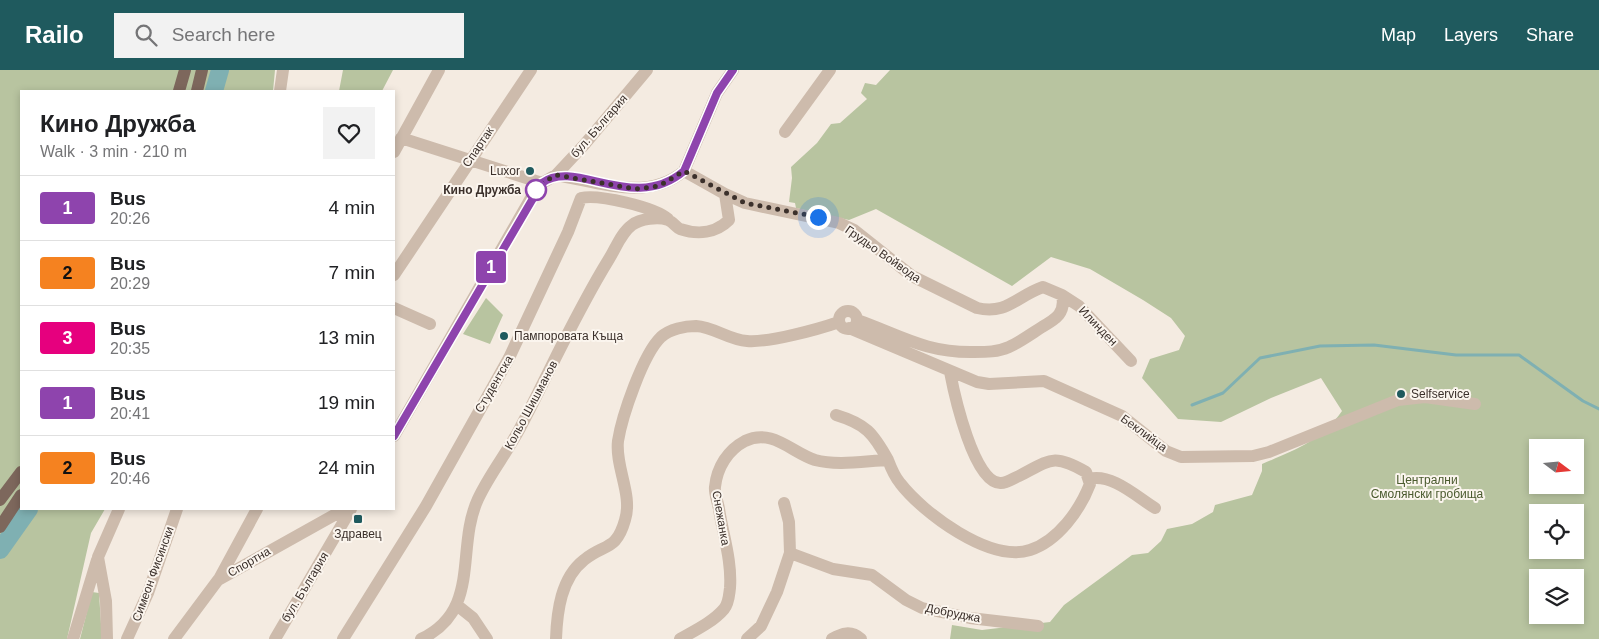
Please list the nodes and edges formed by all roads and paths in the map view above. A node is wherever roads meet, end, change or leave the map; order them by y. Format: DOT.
graph roads {
  1 [pos="185,70"];
  2 [pos="202,70"];
  3 [pos="283,70"];
  4 [pos="439,70"];
  5 [pos="531,70"];
  6 [pos="733,70"];
  7 [pos="830,70"];
  8 [pos="644,74"];
  9 [pos="179,90"];
  10 [pos="197,90"];
  11 [pos="280,90"];
  12 [pos="785,132"];
  13 [pos="401,138"];
  14 [pos="395,150"];
  15 [pos="469,160"];
  16 [pos="682,173"];
  17 [pos="556,175"];
  18 [pos="542,183"];
  19 [pos="725,194"];
  20 [pos="668,219"];
  21 [pos="395,273"];
  22 [pos="1062,295"];
  23 [pos="395,308"];
  24 [pos="848,323"];
  25 [pos="430,324"];
  26 [pos="1131,361"];
  27 [pos="950,372"];
  28 [pos="1475,404"];
  29 [pos="836,415"];
  30 [pos="395,434"];
  31 [pos="888,460"];
  32 [pos="20,473"];
  33 [pos="1089,479"];
  34 [pos="20,496"];
  35 [pos="0,500"];
  36 [pos="784,503"];
  37 [pos="1155,508"];
  38 [pos="119,510"];
  39 [pos="176,510"];
  40 [pos="256,510"];
  41 [pos="343,510"];
  42 [pos="350,510"];
  43 [pos="0,526"];
  44 [pos="790,553"];
  45 [pos="98,557"];
  46 [pos="218,580"];
  47 [pos="458,606"];
  48 [pos="1038,626"];
  49 [pos="73,639"];
  50 [pos="107,639"];
  51 [pos="126,639"];
  52 [pos="174,639"];
  53 [pos="275,639"];
  54 [pos="343,639"];
  55 [pos="421,639"];
  56 [pos="487,639"];
  57 [pos="556,639"];
  58 [pos="680,639"];
  59 [pos="747,639"];
  60 [pos="832,639"];
  61 [pos="861,639"];
  1 -- 9 [label="main road"];
  2 -- 10 [label="main road"];
  3 -- 11 [label="street"];
  4 -- 13 [label="street"];
  5 -- 15 [label="street, Спартак"];
  6 -- 16 [label="street"];
  7 -- 12 [label="street"];
  8 -- 17 [label="street, бул. България"];
  13 -- 14 [label="street"];
  13 -- 15 [label="street"];
  15 -- 18 [label="street"];
  15 -- 21 [label="street, Спартак"];
  16 -- 17 [label="street"];
  16 -- 19 [label="street"];
  17 -- 18 [label="street, бул. България"];
  18 -- 30 [label="street, бул. България"];
  19 -- 20 [label="street, Кольо Шишманов"];
  19 -- 22 [label="street, Грудьо Войвода"];
  20 -- 47 [label="street, Кольо Шишманов"];
  20 -- 54 [label="street, Студентска"];
  22 -- 24 [label="street"];
  22 -- 26 [label="street, Илинден"];
  23 -- 25 [label="street"];
  24 -- 27 [label="street, Беклийца"];
  24 -- 57 [label="street"];
  27 -- 28 [label="street, Беклийца"];
  27 -- 33 [label="street"];
  29 -- 31 [label="street"];
  31 -- 33 [label="street"];
  31 -- 58 [label="street, Снежанка"];
  32 -- 35 [label="main road"];
  33 -- 37 [label="street"];
  34 -- 43 [label="main road"];
  36 -- 44 [label="street"];
  38 -- 45 [label="street"];
  39 -- 51 [label="street, Симеон Фисински"];
  40 -- 46 [label="street"];
  41 -- 46 [label="street, Спортна"];
  42 -- 53 [label="street, бул. България"];
  44 -- 48 [label="street, Добруджа"];
  44 -- 59 [label="street"];
  45 -- 49 [label="street"];
  45 -- 50 [label="street"];
  46 -- 52 [label="street, Спортна"];
  47 -- 55 [label="street, Кольо Шишманов"];
  47 -- 56 [label="street"];
  60 -- 61 [label="street"];
}
